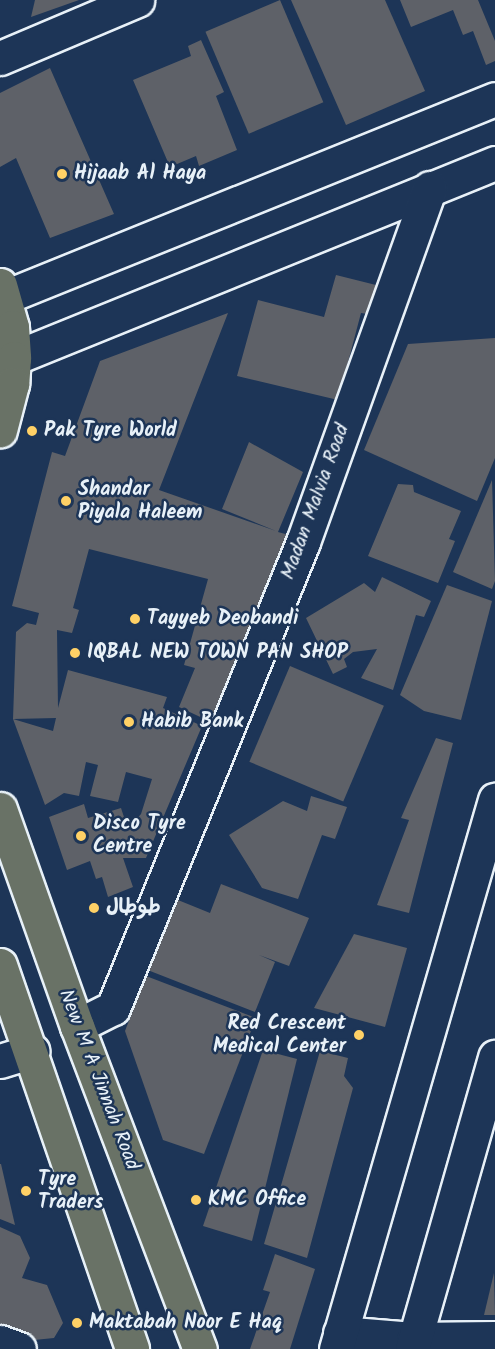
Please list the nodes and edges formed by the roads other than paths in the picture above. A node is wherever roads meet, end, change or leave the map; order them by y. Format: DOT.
graph roads {
  1 [pos="137,0"];
  2 [pos="0,58"];
  3 [pos="495,99"];
  4 [pos="495,163"];
  5 [pos="430,188"];
  6 [pos="3,291"];
  7 [pos="14,358"];
  8 [pos="0,430"];
  9 [pos="495,800"];
  10 [pos="0,809"];
  11 [pos="0,965"];
  12 [pos="77,1026"];
  13 [pos="33,1051"];
  14 [pos="495,1057"];
  15 [pos="0,1061"];
  16 [pos="489,1098"];
  17 [pos="495,1338"];
  18 [pos="338,1341"];
  19 [pos="0,1342"];
  20 [pos="413,1344"];
  21 [pos="19,1349"];
  22 [pos="132,1349"];
  23 [pos="200,1349"];
  1 -- 2 [label="street"];
  3 -- 6 [label="street"];
  4 -- 5 [label="street"];
  5 -- 7 [label="street"];
  5 -- 12 [label="street, Madan Malvia Road"];
  6 -- 7 [label="main road"];
  7 -- 8 [label="main road"];
  9 -- 18 [label="street"];
  10 -- 12 [label="main road, New M A Jinnah Road"];
  11 -- 13 [label="main road"];
  12 -- 23 [label="main road, New M A Jinnah Road"];
  13 -- 15 [label="street"];
  13 -- 22 [label="main road"];
  14 -- 16 [label="street"];
  16 -- 20 [label="street"];
  17 -- 20 [label="street"];
  18 -- 20 [label="street"];
  19 -- 21 [label="street"];
}
